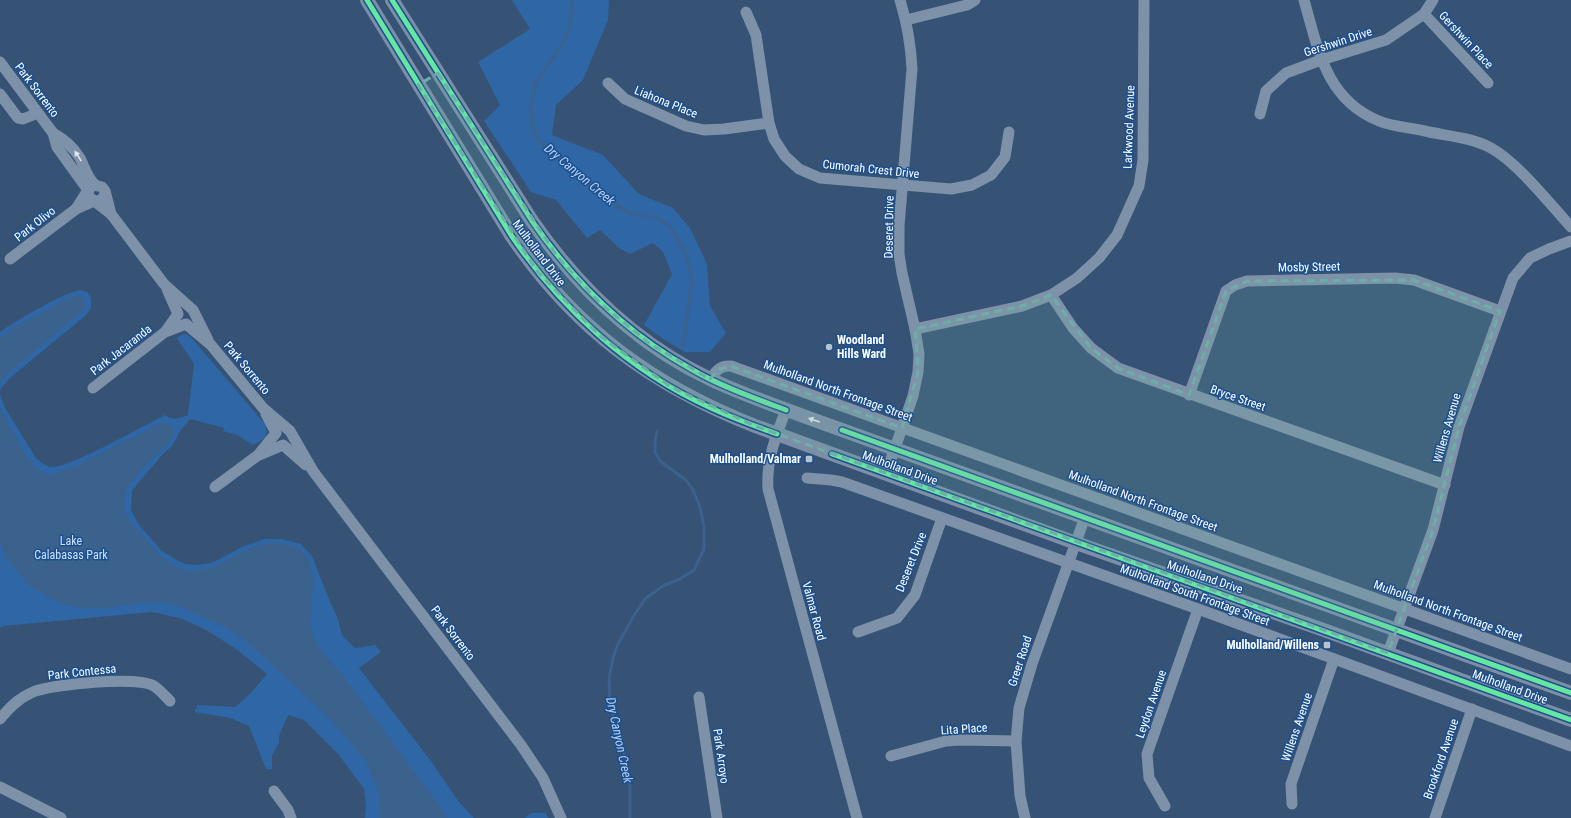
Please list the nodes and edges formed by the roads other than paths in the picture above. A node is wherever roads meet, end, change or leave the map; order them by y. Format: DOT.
graph roads {
  1 [pos="367,0"];
  2 [pos="392,0"];
  3 [pos="900,0"];
  4 [pos="975,0"];
  5 [pos="1144,0"];
  6 [pos="1304,0"];
  7 [pos="1433,0"];
  8 [pos="746,12"];
  9 [pos="1424,14"];
  10 [pos="906,20"];
  11 [pos="1321,60"];
  12 [pos="0,62"];
  13 [pos="438,73"];
  14 [pos="608,83"];
  15 [pos="1488,83"];
  16 [pos="418,85"];
  17 [pos="0,94"];
  18 [pos="38,113"];
  19 [pos="1260,114"];
  20 [pos="769,123"];
  21 [pos="1009,132"];
  22 [pos="903,186"];
  23 [pos="92,188"];
  24 [pos="105,194"];
  25 [pos="94,201"];
  26 [pos="76,209"];
  27 [pos="111,214"];
  28 [pos="1571,227"];
  29 [pos="1571,241"];
  30 [pos="10,259"];
  31 [pos="164,284"];
  32 [pos="1051,295"];
  33 [pos="1500,311"];
  34 [pos="193,312"];
  35 [pos="178,314"];
  36 [pos="186,324"];
  37 [pos="915,329"];
  38 [pos="166,332"];
  39 [pos="211,345"];
  40 [pos="710,379"];
  41 [pos="93,388"];
  42 [pos="1189,395"];
  43 [pos="263,408"];
  44 [pos="786,410"];
  45 [pos="902,428"];
  46 [pos="290,432"];
  47 [pos="276,433"];
  48 [pos="776,434"];
  49 [pos="283,445"];
  50 [pos="895,450"];
  51 [pos="257,456"];
  52 [pos="313,471"];
  53 [pos="886,474"];
  54 [pos="807,478"];
  55 [pos="1445,485"];
  56 [pos="215,487"];
  57 [pos="1085,517"];
  58 [pos="942,518"];
  59 [pos="1076,543"];
  60 [pos="1068,562"];
  61 [pos="1198,609"];
  62 [pos="1405,609"];
  63 [pos="1398,630"];
  64 [pos="858,632"];
  65 [pos="1388,654"];
  66 [pos="1334,659"];
  67 [pos="1571,669"];
  68 [pos="1571,693"];
  69 [pos="699,697"];
  70 [pos="170,701"];
  71 [pos="1472,709"];
  72 [pos="0,719"];
  73 [pos="1571,720"];
  74 [pos="1016,741"];
  75 [pos="1571,746"];
  76 [pos="891,756"];
  77 [pos="0,787"];
  78 [pos="274,791"];
  79 [pos="1292,804"];
  80 [pos="1165,806"];
  81 [pos="61,818"];
  82 [pos="290,818"];
  83 [pos="561,818"];
  84 [pos="717,818"];
  85 [pos="857,818"];
  86 [pos="1025,818"];
  87 [pos="1435,818"];
  1 -- 16 [label="main road, Mulholland Drive"];
  2 -- 13 [label="main road, Mulholland Drive"];
  3 -- 10 [label="street, Deseret Drive"];
  4 -- 10 [label="street"];
  5 -- 32 [label="street, Larkwood Avenue"];
  6 -- 11 [label="street"];
  7 -- 9 [label="street, Gershwin Drive"];
  8 -- 20 [label="street, Cumorah Crest Drive"];
  9 -- 11 [label="street, Gershwin Drive"];
  9 -- 15 [label="street, Gershwin Place"];
  10 -- 22 [label="street, Deseret Drive"];
  11 -- 19 [label="street, Gershwin Drive"];
  11 -- 28 [label="street"];
  12 -- 18 [label="street, Park Sorrento"];
  13 -- 16 [label="main road"];
  13 -- 40 [label="main road, Mulholland Drive"];
  14 -- 20 [label="street, Liahona Place"];
  16 -- 48 [label="main road, Mulholland Drive"];
  17 -- 18 [label="street"];
  18 -- 23 [label="street, Park Sorrento"];
  20 -- 22 [label="street, Cumorah Crest Drive"];
  21 -- 22 [label="street, Cumorah Crest Drive"];
  22 -- 37 [label="street, Deseret Drive"];
  23 -- 24 [label="street"];
  23 -- 25 [label="street"];
  23 -- 26 [label="street, Park Olivo"];
  24 -- 25 [label="street"];
  24 -- 27 [label="street, Park Sorrento"];
  25 -- 26 [label="street, Park Olivo"];
  25 -- 27 [label="street, Park Sorrento"];
  26 -- 30 [label="street, Park Olivo"];
  27 -- 31 [label="street, Park Sorrento"];
  29 -- 33 [label="street, Willens Avenue"];
  31 -- 34 [label="street, Park Sorrento"];
  31 -- 35 [label="street, Park Sorrento"];
  32 -- 37 [label="street, Larkwood Avenue"];
  32 -- 42 [label="street, Bryce Street"];
  33 -- 42 [label="street, Mosby Street"];
  33 -- 55 [label="street, Willens Avenue"];
  34 -- 35 [label="street"];
  34 -- 36 [label="street"];
  34 -- 39 [label="street, Park Sorrento"];
  35 -- 36 [label="street"];
  35 -- 38 [label="street, Park Jacaranda"];
  36 -- 38 [label="street, Park Jacaranda"];
  36 -- 39 [label="street, Park Sorrento"];
  37 -- 45 [label="street, Deseret Drive"];
  38 -- 41 [label="street, Park Jacaranda"];
  39 -- 43 [label="street, Park Sorrento"];
  40 -- 44 [label="main road, Mulholland Drive"];
  40 -- 45 [label="street, Mulholland North Frontage Street"];
  42 -- 55 [label="street, Bryce Street"];
  43 -- 46 [label="street, Park Sorrento"];
  43 -- 47 [label="street, Park Sorrento"];
  44 -- 48 [label="street, Valmar Road"];
  50 -- 44 [label="main road, Mulholland Drive, one-way"];
  45 -- 50 [label="street, Deseret Drive"];
  45 -- 62 [label="street, Mulholland North Frontage Street"];
  46 -- 47 [label="street"];
  46 -- 49 [label="street"];
  46 -- 52 [label="street, Park Sorrento"];
  47 -- 49 [label="street"];
  47 -- 51 [label="street"];
  48 -- 53 [label="main road, Mulholland Drive"];
  48 -- 85 [label="street, Valmar Road"];
  49 -- 51 [label="street"];
  49 -- 52 [label="street, Park Sorrento"];
  50 -- 53 [label="street, Deseret Drive"];
  50 -- 57 [label="main road, Mulholland Drive"];
  51 -- 56 [label="street"];
  52 -- 83 [label="street, Park Sorrento"];
  53 -- 59 [label="main road, Mulholland Drive"];
  54 -- 58 [label="street, Mulholland South Frontage Street"];
  55 -- 62 [label="street, Willens Avenue"];
  57 -- 59 [label="street, Greer Road"];
  57 -- 63 [label="main road, Mulholland Drive"];
  58 -- 60 [label="street, Mulholland South Frontage Street"];
  58 -- 64 [label="street, Deseret Drive"];
  59 -- 60 [label="street, Greer Road"];
  59 -- 65 [label="main road, Mulholland Drive"];
  60 -- 61 [label="street, Mulholland South Frontage Street"];
  60 -- 74 [label="street, Greer Road"];
  61 -- 66 [label="street, Mulholland South Frontage Street"];
  61 -- 80 [label="street, Leydon Avenue"];
  62 -- 63 [label="street, Willens Avenue"];
  62 -- 67 [label="street, Mulholland North Frontage Street"];
  63 -- 65 [label="street, Willens Avenue"];
  63 -- 68 [label="main road, Mulholland Drive"];
  65 -- 73 [label="main road, Mulholland Drive"];
  66 -- 71 [label="street, Mulholland South Frontage Street"];
  66 -- 79 [label="street, Willens Avenue"];
  69 -- 84 [label="street, Park Arroyo"];
  70 -- 72 [label="street, Park Contessa"];
  71 -- 75 [label="street, Mulholland South Frontage Street"];
  71 -- 87 [label="street, Brookford Avenue"];
  74 -- 76 [label="street, Lita Place"];
  74 -- 86 [label="street, Greer Road"];
  77 -- 81 [label="street"];
  78 -- 82 [label="street"];
}
